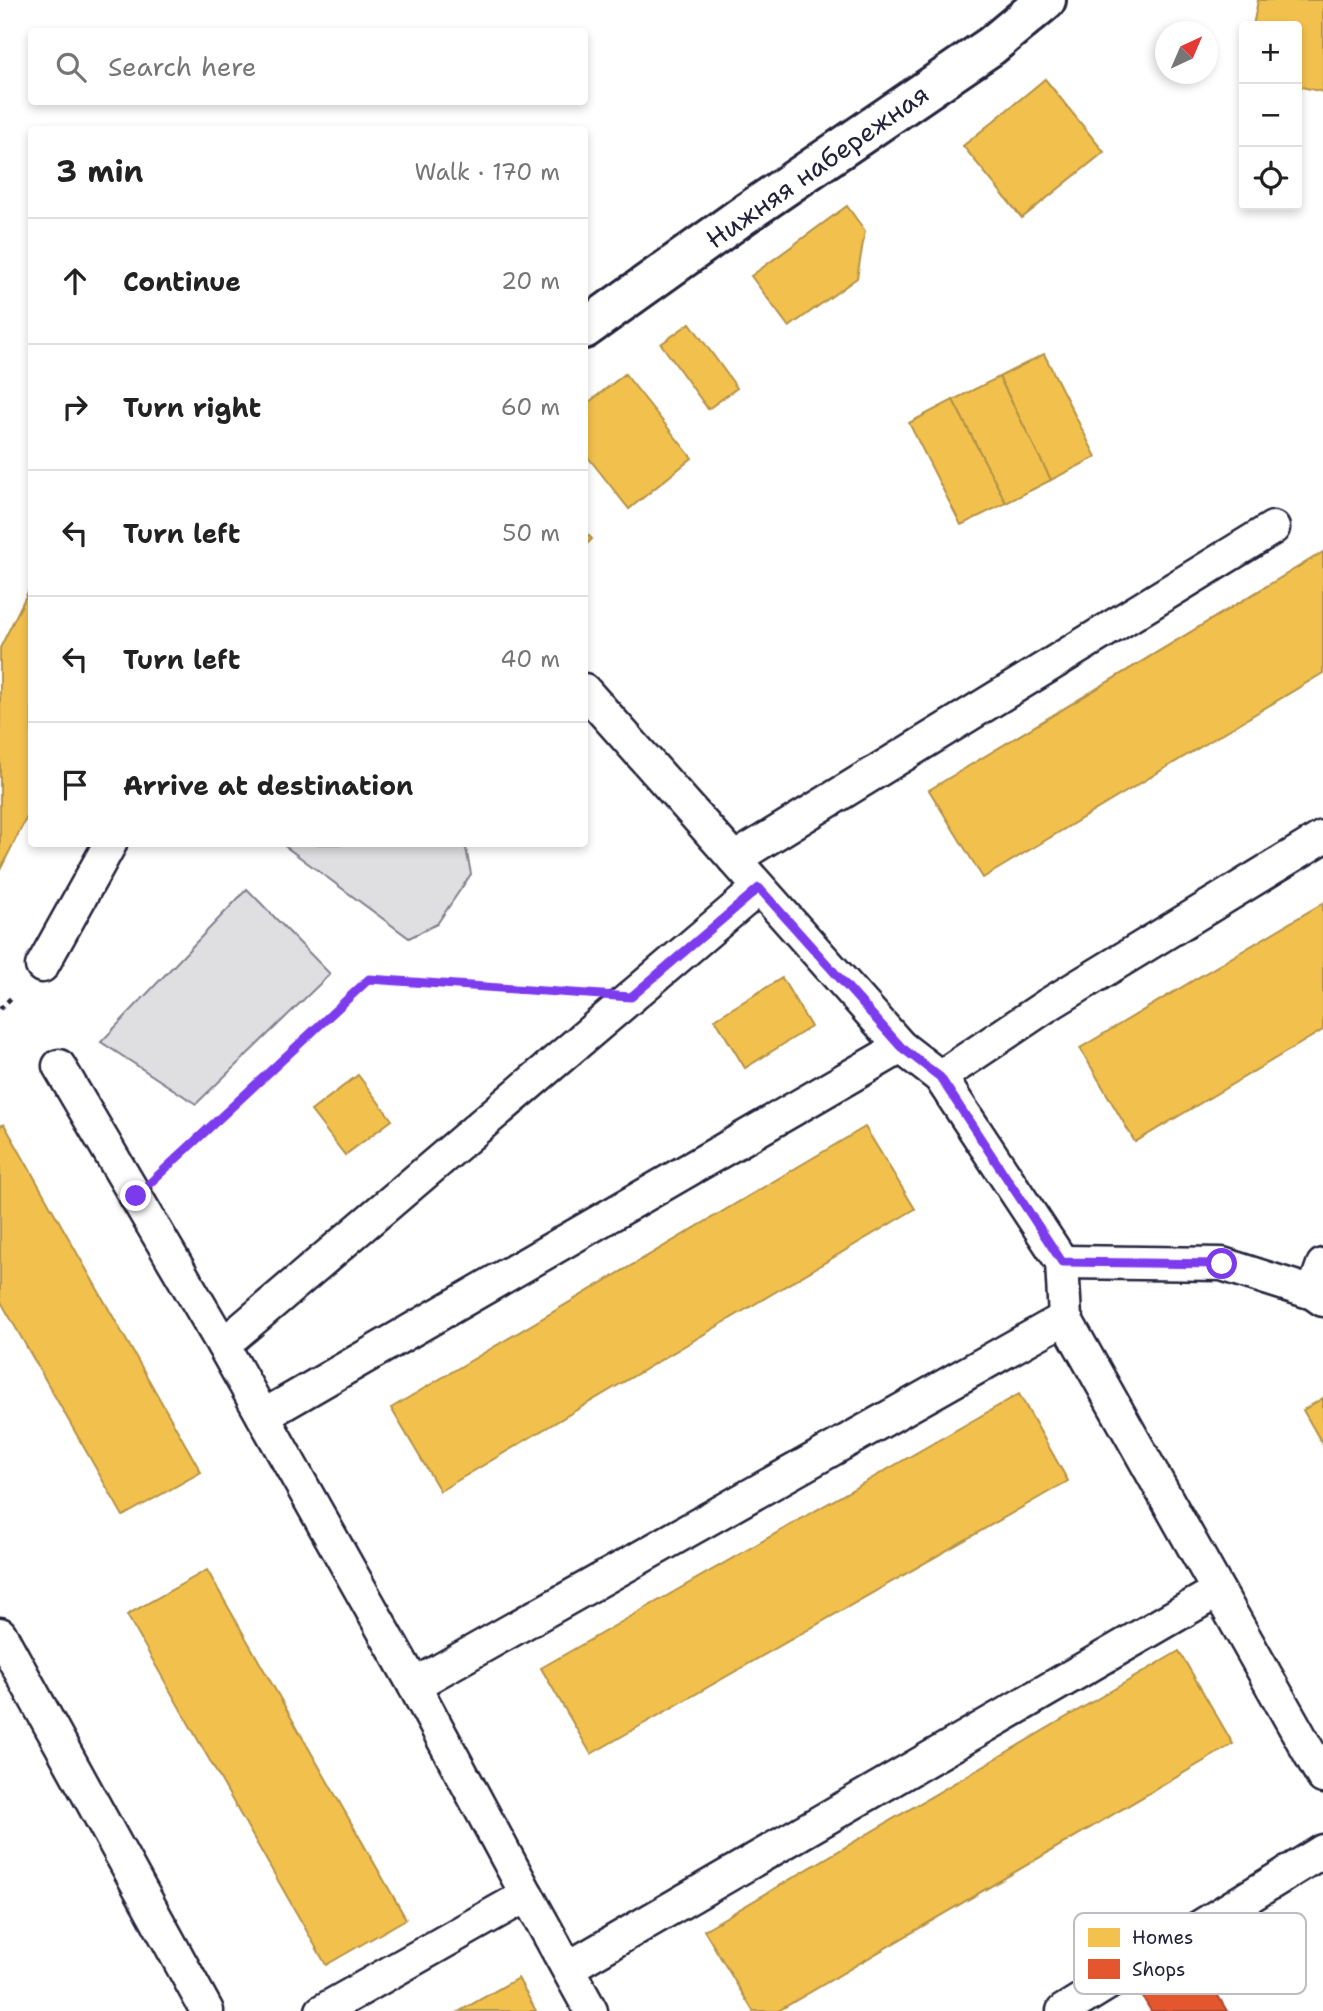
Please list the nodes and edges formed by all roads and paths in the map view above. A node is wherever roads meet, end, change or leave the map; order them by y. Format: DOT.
graph roads {
  1 [pos="1046,0"];
  2 [pos="588,326"];
  3 [pos="1273,528"];
  4 [pos="588,695"];
  5 [pos="1323,837"];
  6 [pos="108,847"];
  7 [pos="734,859"];
  8 [pos="759,888"];
  9 [pos="43,966"];
  10 [pos="631,997"];
  11 [pos="901,1047"];
  12 [pos="59,1066"];
  13 [pos="940,1077"];
  14 [pos="136,1196"];
  15 [pos="1062,1262"];
  16 [pos="1320,1286"];
  17 [pos="1065,1318"];
  18 [pos="223,1345"];
  19 [pos="263,1416"];
  20 [pos="1218,1591"];
  21 [pos="0,1634"];
  22 [pos="414,1685"];
  23 [pos="1323,1777"];
  24 [pos="1323,1851"];
  25 [pos="527,1895"];
  26 [pos="1222,1913"];
  27 [pos="568,1968"];
  28 [pos="1091,1994"];
  29 [pos="208,2011"];
  30 [pos="322,2011"];
  31 [pos="591,2011"];
  32 [pos="1063,2011"];
  1 -- 2 [label="street, Нижняя набережная"];
  3 -- 7 [label="lane"];
  4 -- 7 [label="lane"];
  5 -- 13 [label="lane"];
  6 -- 9 [label="lane"];
  7 -- 8 [label="lane"];
  8 -- 10 [label="lane"];
  8 -- 11 [label="lane"];
  10 -- 14 [label="path"];
  10 -- 18 [label="lane"];
  11 -- 13 [label="lane"];
  11 -- 19 [label="lane"];
  12 -- 14 [label="lane"];
  13 -- 15 [label="lane"];
  14 -- 18 [label="lane"];
  15 -- 16 [label="lane"];
  15 -- 17 [label="lane"];
  17 -- 20 [label="lane"];
  17 -- 22 [label="lane"];
  18 -- 19 [label="lane"];
  19 -- 22 [label="lane"];
  20 -- 23 [label="lane"];
  20 -- 27 [label="lane"];
  21 -- 29 [label="lane"];
  22 -- 25 [label="lane"];
  24 -- 26 [label="lane"];
  25 -- 27 [label="lane"];
  25 -- 30 [label="lane"];
  27 -- 31 [label="lane"];
  28 -- 32 [label="lane"];
}
